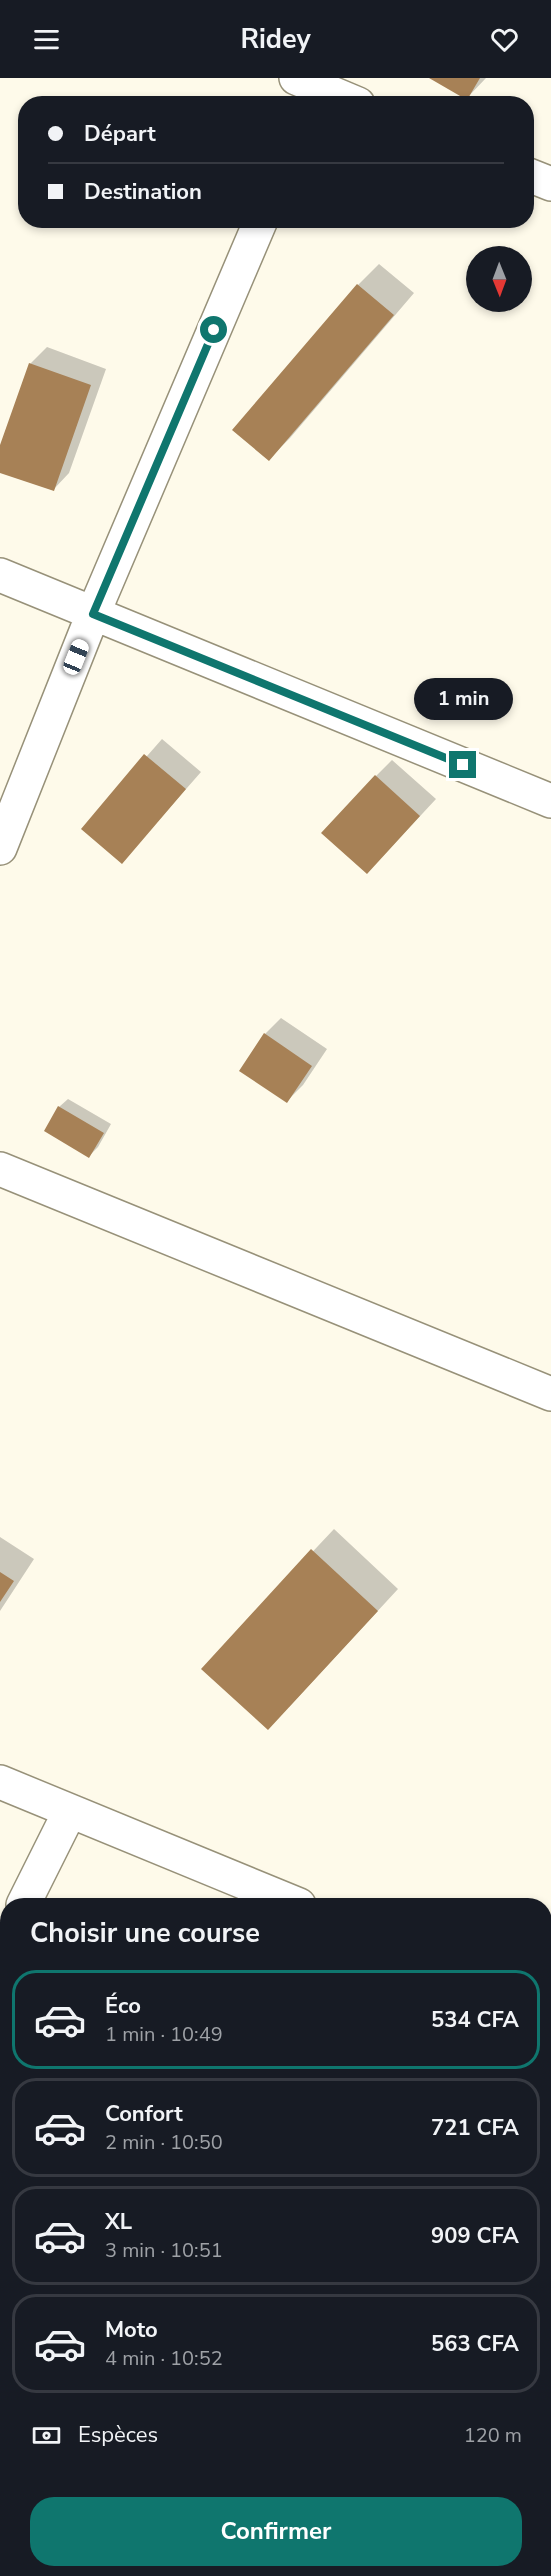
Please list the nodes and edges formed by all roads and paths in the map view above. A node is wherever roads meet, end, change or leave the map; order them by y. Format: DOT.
graph roads {
  1 [pos="312,87"];
  2 [pos="336,96"];
  3 [pos="534,177"];
  4 [pos="551,184"];
  5 [pos="258,228"];
  6 [pos="0,575"];
  7 [pos="93,614"];
  8 [pos="551,801"];
  9 [pos="0,848"];
  10 [pos="0,1170"];
  11 [pos="551,1394"];
  12 [pos="0,1782"];
  13 [pos="70,1811"];
  14 [pos="26,1898"];
  15 [pos="282,1898"];
  1 -- 2 [label="street"];
  3 -- 4 [label="street"];
  5 -- 7 [label="street"];
  6 -- 7 [label="street"];
  7 -- 8 [label="street"];
  7 -- 9 [label="street"];
  10 -- 11 [label="street"];
  12 -- 13 [label="street"];
  13 -- 14 [label="street"];
  13 -- 15 [label="street"];
}
